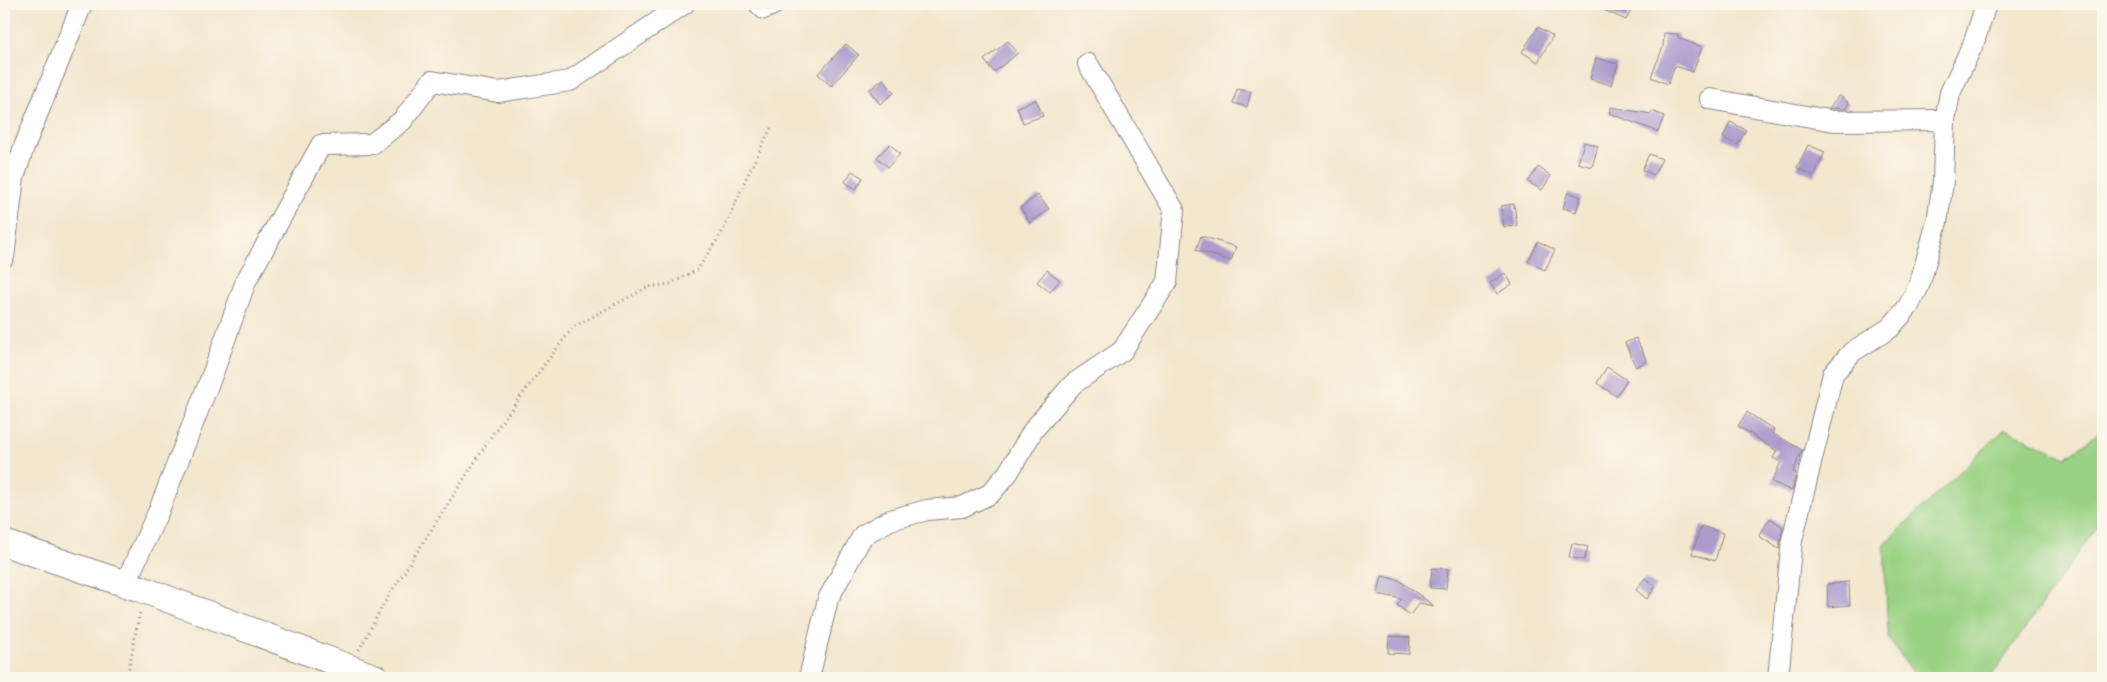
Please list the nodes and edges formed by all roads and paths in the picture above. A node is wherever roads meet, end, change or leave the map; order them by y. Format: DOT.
graph roads {
  1 [pos="82,4"];
  2 [pos="684,4"];
  3 [pos="759,4"];
  4 [pos="775,4"];
  5 [pos="1986,4"];
  6 [pos="1088,64"];
  7 [pos="1710,99"];
  8 [pos="1945,120"];
  9 [pos="771,128"];
  10 [pos="4,257"];
  11 [pos="4,543"];
  12 [pos="134,587"];
  13 [pos="349,669"];
  14 [pos="127,678"];
  15 [pos="376,678"];
  16 [pos="808,678"];
  17 [pos="1778,678"];
  1 -- 10 [label="street"];
  2 -- 12 [label="street"];
  3 -- 4 [label="street"];
  5 -- 8 [label="street"];
  6 -- 16 [label="street"];
  7 -- 8 [label="street"];
  8 -- 17 [label="street"];
  9 -- 13 [label="path"];
  11 -- 12 [label="main road"];
  12 -- 13 [label="main road"];
  12 -- 14 [label="path"];
  13 -- 15 [label="main road"];
}
